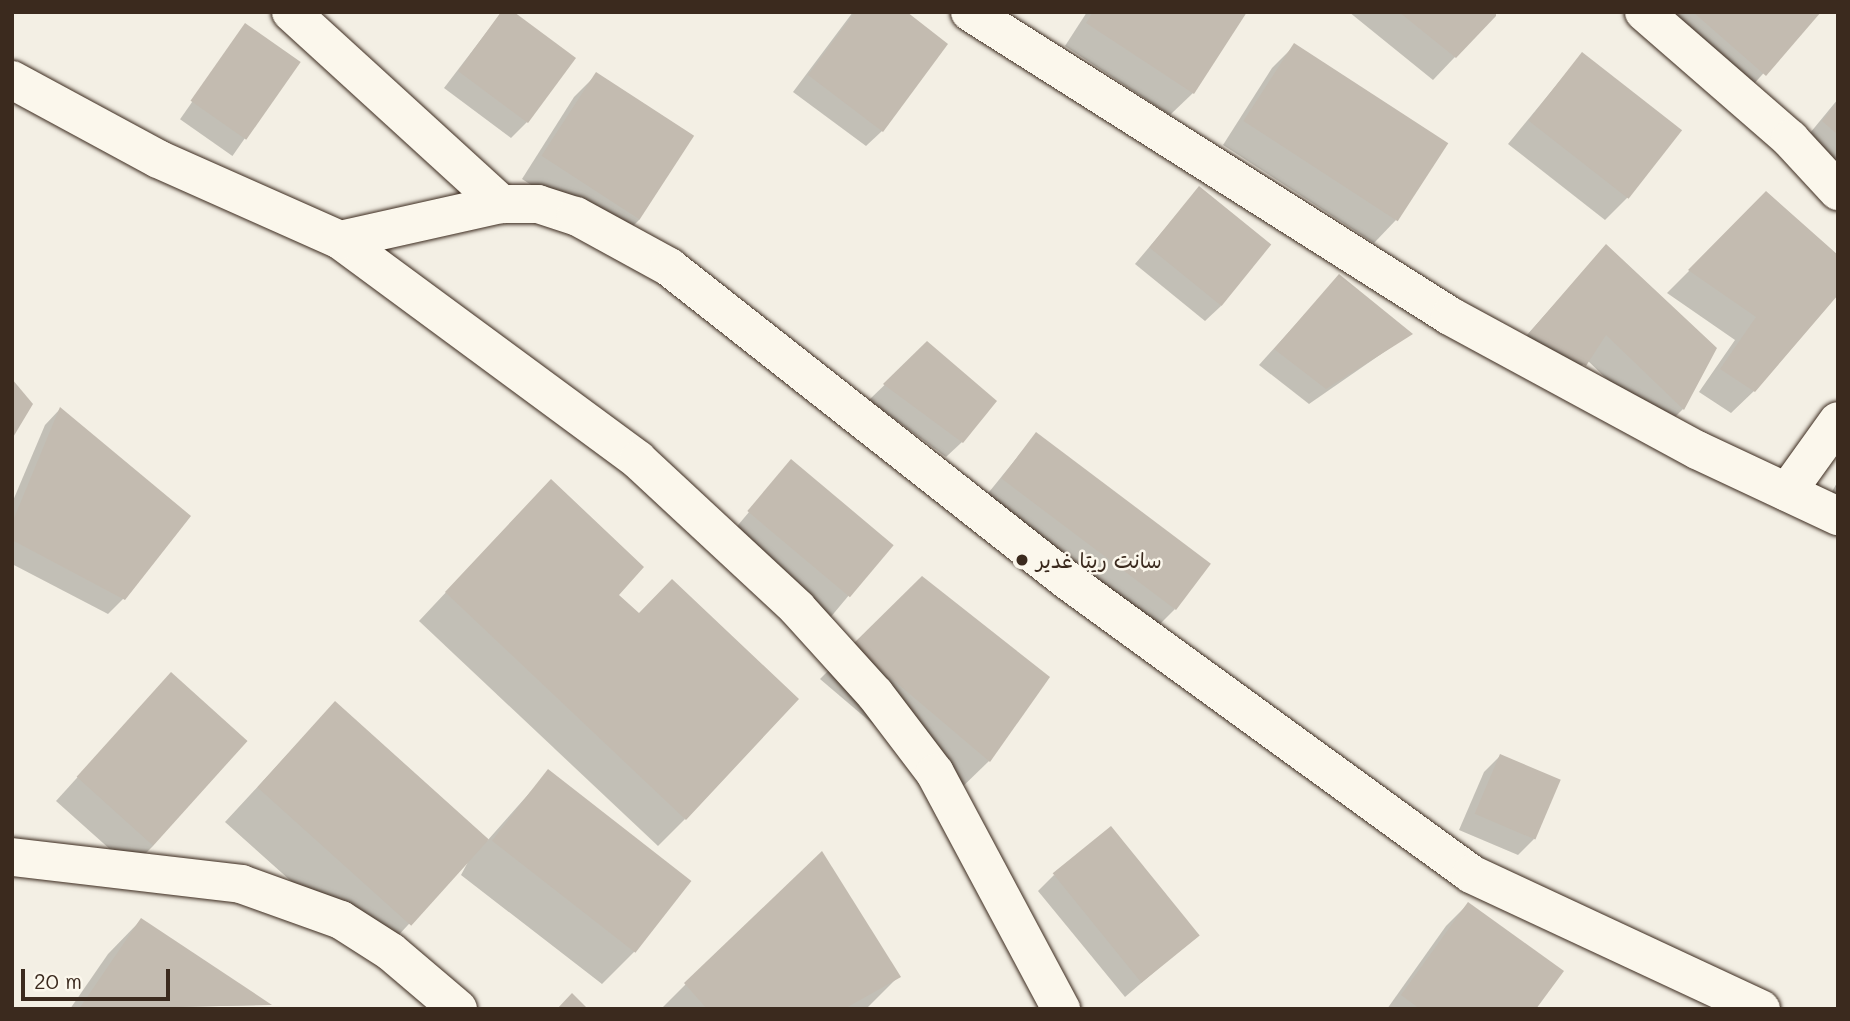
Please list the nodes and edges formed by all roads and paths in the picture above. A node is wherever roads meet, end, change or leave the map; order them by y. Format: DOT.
graph roads {
  1 [pos="291,12"];
  2 [pos="970,12"];
  3 [pos="1644,12"];
  4 [pos="12,80"];
  5 [pos="1838,191"];
  6 [pos="501,204"];
  7 [pos="340,240"];
  8 [pos="1838,421"];
  9 [pos="1787,492"];
  10 [pos="1838,516"];
  11 [pos="12,857"];
  12 [pos="458,1009"];
  13 [pos="1062,1009"];
  14 [pos="1761,1009"];
  1 -- 6 [label="street"];
  2 -- 9 [label="street"];
  3 -- 5 [label="street"];
  4 -- 7 [label="street"];
  6 -- 7 [label="street"];
  6 -- 14 [label="street"];
  7 -- 13 [label="street"];
  8 -- 9 [label="street"];
  9 -- 10 [label="street"];
  11 -- 12 [label="street"];
}
